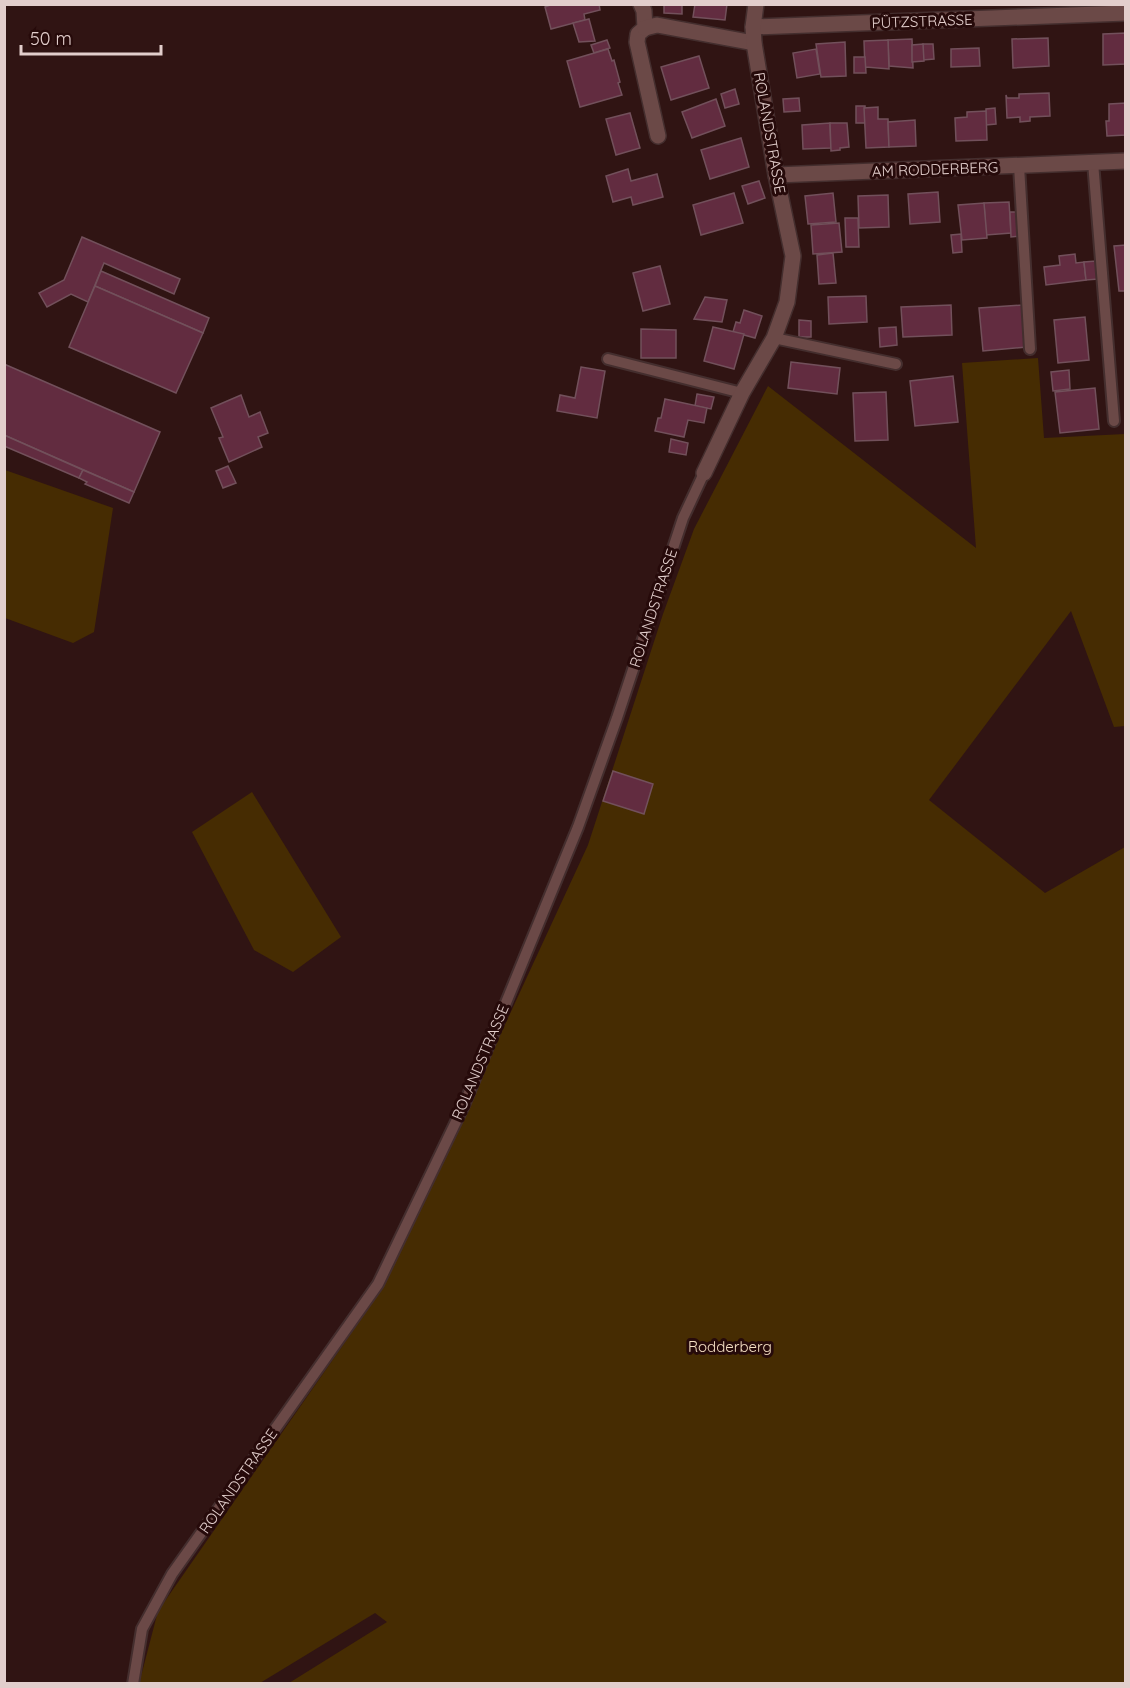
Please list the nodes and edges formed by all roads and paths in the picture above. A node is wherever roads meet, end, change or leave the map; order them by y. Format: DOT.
graph roads {
  1 [pos="641,4"];
  2 [pos="756,4"];
  3 [pos="1047,11"];
  4 [pos="1125,13"];
  5 [pos="753,27"];
  6 [pos="645,28"];
  7 [pos="754,43"];
  8 [pos="658,136"];
  9 [pos="1125,161"];
  10 [pos="1093,162"];
  11 [pos="1019,166"];
  12 [pos="776,175"];
  13 [pos="774,338"];
  14 [pos="1030,349"];
  15 [pos="608,359"];
  16 [pos="896,364"];
  17 [pos="742,393"];
  18 [pos="1114,421"];
  19 [pos="704,473"];
  20 [pos="133,1683"];
  1 -- 6 [label="street"];
  2 -- 5 [label="street, ROLANDSTRASSE"];
  3 -- 4 [label="street, PÜTZSTRASSE"];
  3 -- 5 [label="street, PÜTZSTRASSE"];
  5 -- 7 [label="street, ROLANDSTRASSE"];
  6 -- 7 [label="street"];
  6 -- 8 [label="street"];
  7 -- 12 [label="street, ROLANDSTRASSE"];
  9 -- 10 [label="street, AM RODDERBERG"];
  10 -- 11 [label="street, AM RODDERBERG"];
  10 -- 18 [label="lane"];
  11 -- 12 [label="street, AM RODDERBERG"];
  11 -- 14 [label="lane"];
  12 -- 13 [label="street, ROLANDSTRASSE"];
  13 -- 16 [label="lane"];
  13 -- 17 [label="street, ROLANDSTRASSE"];
  15 -- 17 [label="lane"];
  17 -- 19 [label="street, ROLANDSTRASSE"];
  19 -- 20 [label="lane, ROLANDSTRASSE"];
}
